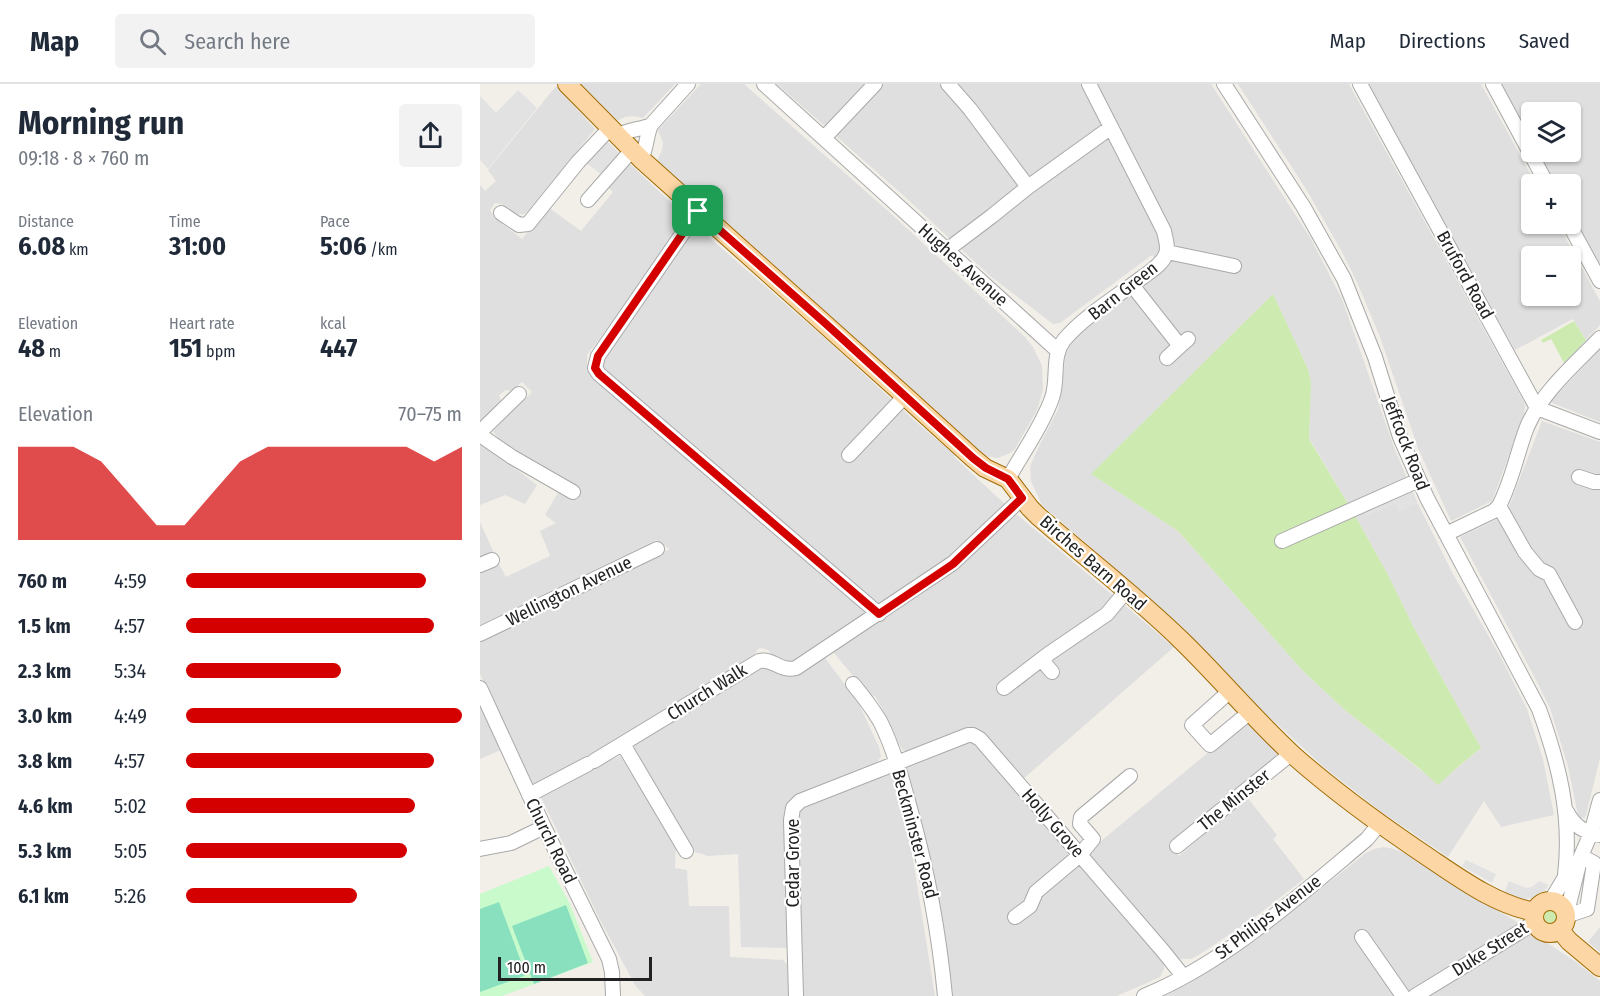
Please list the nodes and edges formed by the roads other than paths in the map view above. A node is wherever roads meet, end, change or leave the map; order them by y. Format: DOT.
graph roads {
  1 [pos="567,84"];
  2 [pos="688,84"];
  3 [pos="764,84"];
  4 [pos="875,84"];
  5 [pos="948,84"];
  6 [pos="1089,84"];
  7 [pos="1224,84"];
  8 [pos="1360,84"];
  9 [pos="1493,84"];
  10 [pos="651,125"];
  11 [pos="1110,128"];
  12 [pos="614,132"];
  13 [pos="824,138"];
  14 [pos="637,155"];
  15 [pos="1542,174"];
  16 [pos="1028,187"];
  17 [pos="588,200"];
  18 [pos="698,211"];
  19 [pos="501,213"];
  20 [pos="1574,234"];
  21 [pos="947,250"];
  22 [pos="1167,252"];
  23 [pos="1234,266"];
  24 [pos="1600,281"];
  25 [pos="1132,285"];
  26 [pos="1600,338"];
  27 [pos="1058,351"];
  28 [pos="1167,358"];
  29 [pos="519,394"];
  30 [pos="905,396"];
  31 [pos="1537,408"];
  32 [pos="1600,432"];
  33 [pos="480,433"];
  34 [pos="849,455"];
  35 [pos="1579,477"];
  36 [pos="1008,479"];
  37 [pos="1419,480"];
  38 [pos="1600,482"];
  39 [pos="573,492"];
  40 [pos="1022,498"];
  41 [pos="1499,506"];
  42 [pos="1446,534"];
  43 [pos="1281,541"];
  44 [pos="657,549"];
  45 [pos="1126,591"];
  46 [pos="879,614"];
  47 [pos="1575,621"];
  48 [pos="480,634"];
  49 [pos="1041,660"];
  50 [pos="1052,672"];
  51 [pos="853,684"];
  52 [pos="480,688"];
  53 [pos="1005,688"];
  54 [pos="1230,691"];
  55 [pos="1250,712"];
  56 [pos="623,744"];
  57 [pos="1292,753"];
  58 [pos="897,763"];
  59 [pos="1130,776"];
  60 [pos="529,795"];
  61 [pos="1600,800"];
  62 [pos="1566,812"];
  63 [pos="1380,823"];
  64 [pos="544,827"];
  65 [pos="1595,834"];
  66 [pos="1177,846"];
  67 [pos="480,849"];
  68 [pos="687,854"];
  69 [pos="1080,855"];
  70 [pos="1581,856"];
  71 [pos="1565,874"];
  72 [pos="1540,912"];
  73 [pos="1015,917"];
  74 [pos="1563,923"];
  75 [pos="1362,937"];
  76 [pos="1600,967"];
  77 [pos="1183,976"];
  78 [pos="613,996"];
  79 [pos="796,996"];
  80 [pos="945,996"];
  81 [pos="1144,996"];
  82 [pos="1402,996"];
  83 [pos="1415,996"];
  1 -- 12 [label="main road, Birches Barn Road"];
  2 -- 10 [label="street"];
  3 -- 13 [label="street, Hughes Avenue"];
  4 -- 13 [label="street"];
  5 -- 16 [label="street"];
  6 -- 11 [label="street, Barn Green"];
  7 -- 37 [label="street, Jeffcock Road"];
  8 -- 31 [label="street, Bruford Road"];
  9 -- 15 [label="street"];
  10 -- 12 [label="street"];
  10 -- 14 [label="street"];
  11 -- 16 [label="street"];
  11 -- 22 [label="street, Barn Green"];
  12 -- 14 [label="main road, Birches Barn Road"];
  12 -- 19 [label="street"];
  13 -- 21 [label="street, Hughes Avenue"];
  14 -- 17 [label="street"];
  14 -- 18 [label="main road, Birches Barn Road"];
  16 -- 21 [label="street"];
  18 -- 30 [label="main road, Birches Barn Road"];
  18 -- 46 [label="street"];
  20 -- 24 [label="street"];
  21 -- 27 [label="street, Hughes Avenue"];
  22 -- 23 [label="street"];
  22 -- 25 [label="street, Barn Green"];
  25 -- 27 [label="street, Barn Green"];
  25 -- 28 [label="street"];
  26 -- 31 [label="street"];
  27 -- 36 [label="street"];
  29 -- 33 [label="street"];
  30 -- 34 [label="street"];
  30 -- 36 [label="main road, Birches Barn Road"];
  31 -- 32 [label="street"];
  31 -- 41 [label="street"];
  33 -- 39 [label="street"];
  35 -- 38 [label="street"];
  36 -- 40 [label="main road, Birches Barn Road"];
  37 -- 42 [label="street, Jeffcock Road"];
  37 -- 43 [label="street"];
  40 -- 45 [label="main road, Birches Barn Road"];
  40 -- 46 [label="street, Church Walk"];
  41 -- 42 [label="street"];
  41 -- 47 [label="street"];
  42 -- 62 [label="street, Jeffcock Road"];
  44 -- 48 [label="street, Wellington Avenue"];
  45 -- 49 [label="street"];
  45 -- 54 [label="main road, Birches Barn Road"];
  46 -- 56 [label="street, Church Walk"];
  49 -- 50 [label="street"];
  49 -- 53 [label="street"];
  51 -- 58 [label="street, Beckminster Road"];
  52 -- 60 [label="street, Church Road"];
  54 -- 55 [label="main road, Birches Barn Road"];
  54 -- 55 [label="street"];
  55 -- 57 [label="main road, Birches Barn Road"];
  56 -- 60 [label="street, Church Walk"];
  56 -- 68 [label="street"];
  57 -- 63 [label="main road, Birches Barn Road"];
  57 -- 66 [label="street, The Minster"];
  58 -- 69 [label="street, Holly Grove"];
  58 -- 79 [label="street, Cedar Grove"];
  58 -- 80 [label="street, Beckminster Road"];
  59 -- 69 [label="street"];
  60 -- 64 [label="street, Church Road"];
  61 -- 65 [label="street"];
  62 -- 65 [label="street"];
  62 -- 71 [label="street, Jeffcock Road"];
  63 -- 72 [label="main road, Birches Barn Road"];
  63 -- 77 [label="street, St Philips Avenue"];
  64 -- 67 [label="street"];
  64 -- 78 [label="street, Church Road"];
  65 -- 70 [label="street"];
  69 -- 73 [label="street"];
  69 -- 77 [label="street, Holly Grove"];
  70 -- 71 [label="street"];
  70 -- 74 [label="street"];
  71 -- 72 [label="street"];
  72 -- 74 [label="main road, Birches Barn Road"];
  72 -- 74 [label="main road, Birches Barn Road"];
  72 -- 83 [label="street, Duke Street"];
  74 -- 76 [label="main road"];
  75 -- 82 [label="street"];
  77 -- 81 [label="street, St Philips Avenue"];
}
